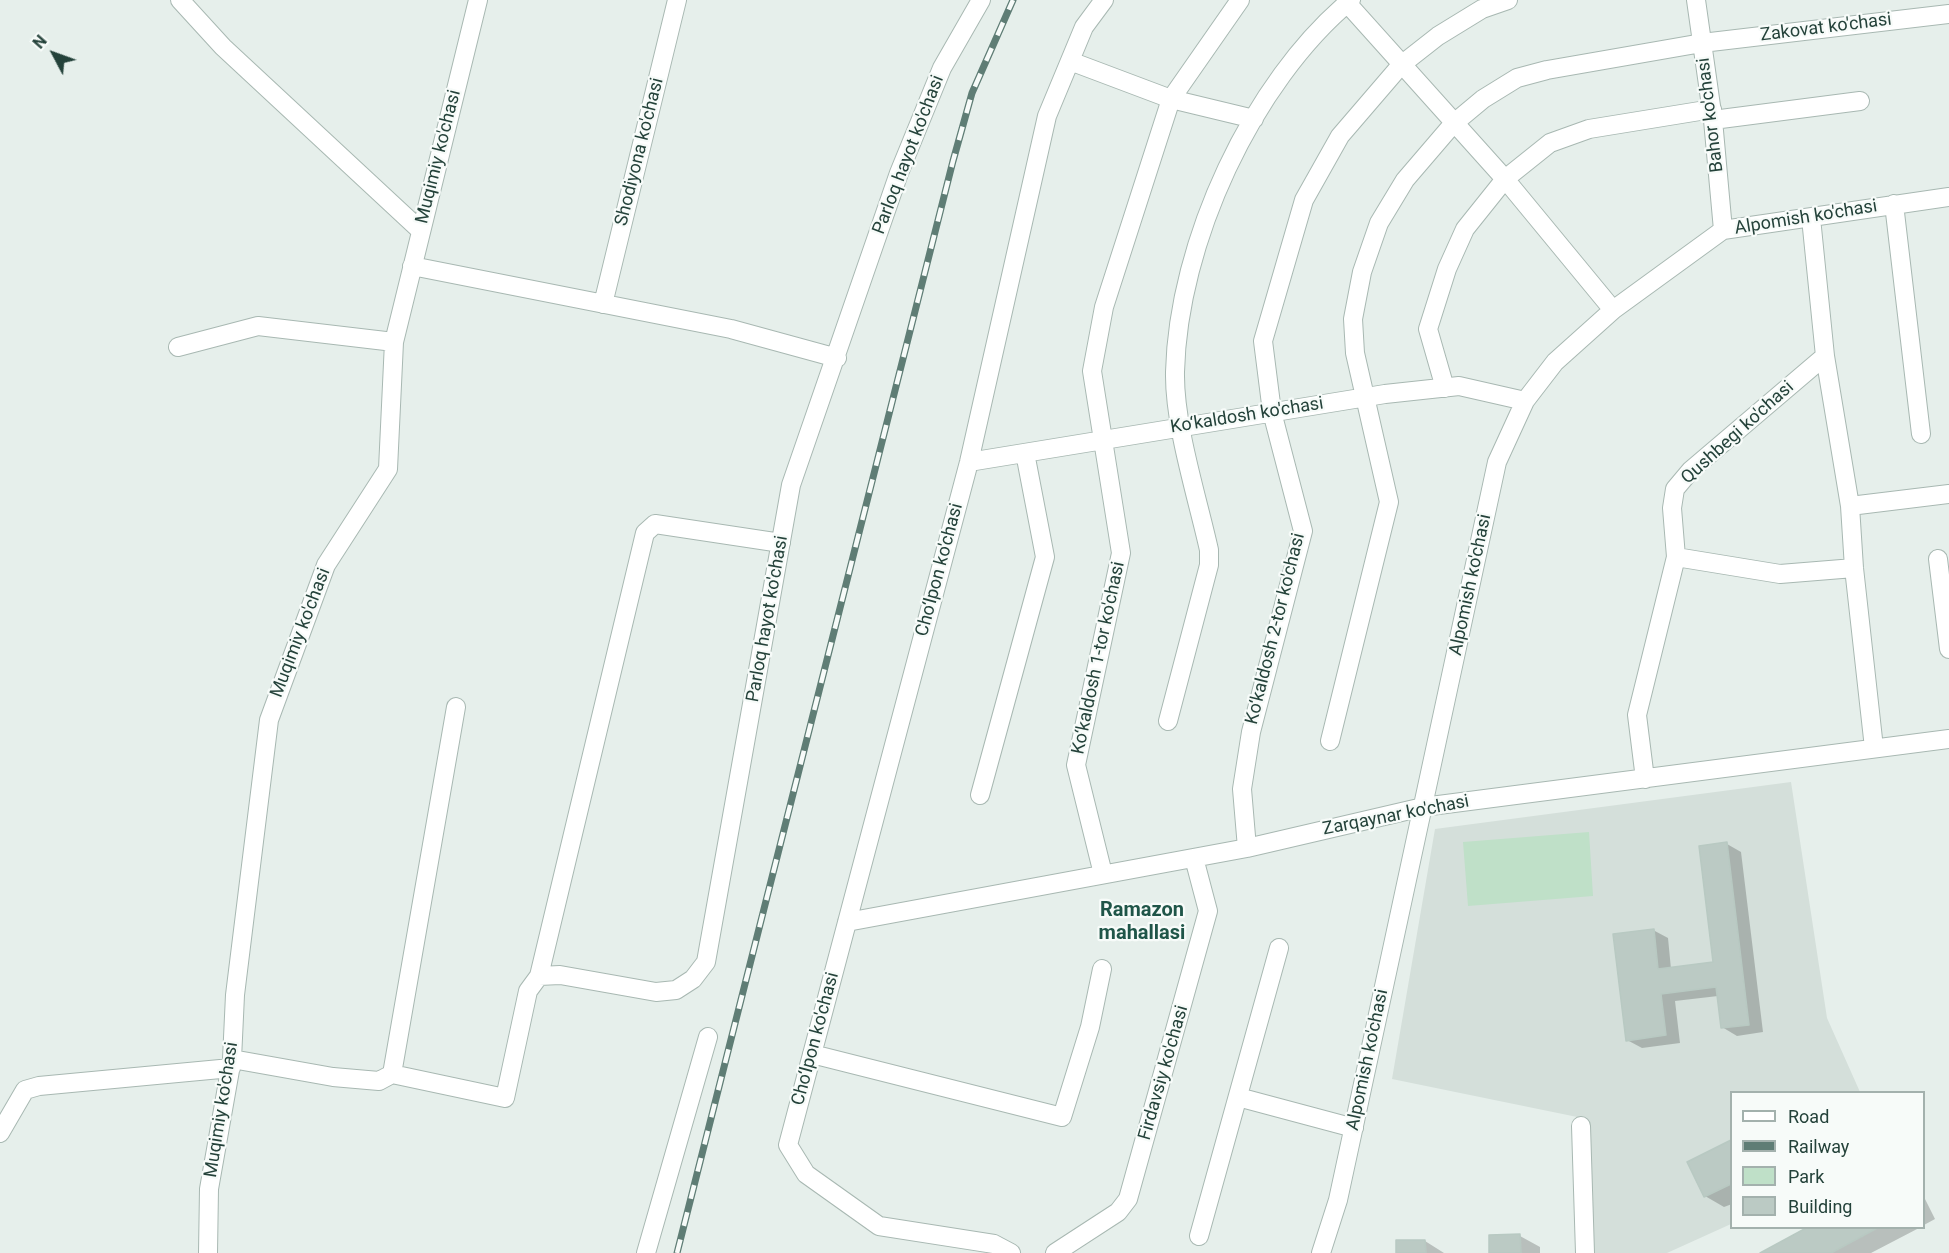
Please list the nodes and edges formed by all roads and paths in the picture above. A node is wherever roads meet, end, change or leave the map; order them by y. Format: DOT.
graph roads {
  1 [pos="180,0"];
  2 [pos="478,0"];
  3 [pos="676,0"];
  4 [pos="981,0"];
  5 [pos="1104,0"];
  6 [pos="1240,0"];
  7 [pos="1508,0"];
  8 [pos="1696,0"];
  9 [pos="1349,2"];
  10 [pos="1949,14"];
  11 [pos="1702,43"];
  12 [pos="1070,61"];
  13 [pos="1401,65"];
  14 [pos="1172,99"];
  15 [pos="1860,100"];
  16 [pos="1713,114"];
  17 [pos="1254,119"];
  18 [pos="1453,124"];
  19 [pos="1505,179"];
  20 [pos="1949,196"];
  21 [pos="1894,204"];
  22 [pos="1810,218"];
  23 [pos="1723,230"];
  24 [pos="421,231"];
  25 [pos="412,266"];
  26 [pos="603,304"];
  27 [pos="1613,310"];
  28 [pos="393,342"];
  29 [pos="178,347"];
  30 [pos="1825,356"];
  31 [pos="837,358"];
  32 [pos="1445,388"];
  33 [pos="1367,397"];
  34 [pos="1525,401"];
  35 [pos="1272,412"];
  36 [pos="1182,427"];
  37 [pos="1922,434"];
  38 [pos="1102,440"];
  39 [pos="1026,453"];
  40 [pos="969,462"];
  41 [pos="1949,494"];
  42 [pos="1850,506"];
  43 [pos="781,543"];
  44 [pos="1676,557"];
  45 [pos="1938,559"];
  46 [pos="1854,568"];
  47 [pos="1949,649"];
  48 [pos="456,707"];
  49 [pos="1168,721"];
  50 [pos="1949,739"];
  51 [pos="1330,741"];
  52 [pos="1874,747"];
  53 [pos="1645,778"];
  54 [pos="980,795"];
  55 [pos="1423,807"];
  56 [pos="1247,848"];
  57 [pos="1194,858"];
  58 [pos="1103,874"];
  59 [pos="847,922"];
  60 [pos="1279,948"];
  61 [pos="1102,969"];
  62 [pos="539,976"];
  63 [pos="708,1037"];
  64 [pos="812,1054"];
  65 [pos="232,1063"];
  66 [pos="392,1074"];
  67 [pos="1238,1097"];
  68 [pos="1581,1126"];
  69 [pos="1354,1128"];
  70 [pos="0,1133"];
  71 [pos="1199,1236"];
  72 [pos="208,1253"];
  73 [pos="646,1253"];
  74 [pos="1011,1253"];
  75 [pos="1055,1253"];
  76 [pos="1321,1253"];
  77 [pos="1585,1253"];
  1 -- 24 [label="street"];
  2 -- 24 [label="street, Muqimiy ko'chasi"];
  3 -- 26 [label="street, Shodiyona ko'chasi"];
  4 -- 31 [label="street, Parloq hayot ko'chasi"];
  5 -- 12 [label="street, Cho‘lpon ko'chasi"];
  6 -- 14 [label="street, Ko‘kaldosh 1-tor ko'chasi"];
  7 -- 13 [label="street, Ko‘kaldosh 2-tor ko'chasi"];
  8 -- 11 [label="street, Bahor ko'chasi"];
  9 -- 13 [label="street"];
  9 -- 17 [label="street"];
  10 -- 11 [label="street, Zakovat ko'chasi"];
  11 -- 16 [label="street, Bahor ko'chasi"];
  11 -- 18 [label="street, Zakovat ko'chasi"];
  12 -- 14 [label="street"];
  12 -- 40 [label="street, Cho‘lpon ko'chasi"];
  13 -- 18 [label="street"];
  13 -- 35 [label="street, Ko‘kaldosh 2-tor ko'chasi"];
  14 -- 17 [label="street"];
  14 -- 38 [label="street, Ko‘kaldosh 1-tor ko'chasi"];
  15 -- 16 [label="street"];
  16 -- 19 [label="street"];
  16 -- 23 [label="street, Bahor ko'chasi"];
  17 -- 36 [label="street"];
  18 -- 19 [label="street"];
  18 -- 33 [label="street, Zakovat ko'chasi"];
  19 -- 27 [label="street"];
  19 -- 32 [label="street"];
  20 -- 21 [label="street, Alpomish ko'chasi"];
  21 -- 22 [label="street, Alpomish ko'chasi"];
  21 -- 37 [label="street"];
  22 -- 23 [label="street, Alpomish ko'chasi"];
  22 -- 30 [label="street"];
  23 -- 27 [label="street, Alpomish ko'chasi"];
  24 -- 25 [label="street, Muqimiy ko'chasi"];
  25 -- 26 [label="street"];
  25 -- 28 [label="street, Muqimiy ko'chasi"];
  26 -- 31 [label="street"];
  27 -- 34 [label="street, Alpomish ko'chasi"];
  28 -- 29 [label="street"];
  28 -- 65 [label="street, Muqimiy ko'chasi"];
  30 -- 42 [label="street"];
  30 -- 44 [label="street, Qushbegi ko'chasi"];
  31 -- 43 [label="street, Parloq hayot ko'chasi"];
  32 -- 33 [label="street, Ko‘kaldosh ko'chasi"];
  32 -- 34 [label="street, Ko‘kaldosh ko'chasi"];
  33 -- 35 [label="street, Ko‘kaldosh ko'chasi"];
  33 -- 51 [label="street, Zakovat ko'chasi"];
  34 -- 55 [label="street, Alpomish ko'chasi"];
  35 -- 36 [label="street, Ko‘kaldosh ko'chasi"];
  35 -- 56 [label="street, Ko‘kaldosh 2-tor ko'chasi"];
  36 -- 38 [label="street, Ko‘kaldosh ko'chasi"];
  36 -- 49 [label="street"];
  38 -- 39 [label="street, Ko‘kaldosh ko'chasi"];
  38 -- 58 [label="street, Ko‘kaldosh 1-tor ko'chasi"];
  39 -- 40 [label="street, Ko‘kaldosh ko'chasi"];
  39 -- 54 [label="street"];
  40 -- 59 [label="street, Cho‘lpon ko'chasi"];
  41 -- 42 [label="street"];
  42 -- 46 [label="street"];
  43 -- 62 [label="street"];
  43 -- 62 [label="street, Parloq hayot ko'chasi"];
  44 -- 46 [label="street"];
  44 -- 53 [label="street, Qushbegi ko'chasi"];
  45 -- 47 [label="street"];
  46 -- 52 [label="street"];
  48 -- 66 [label="street"];
  50 -- 52 [label="street, Zarqaynar ko'chasi"];
  52 -- 53 [label="street, Zarqaynar ko'chasi"];
  53 -- 55 [label="street, Zarqaynar ko'chasi"];
  55 -- 56 [label="street, Zarqaynar ko'chasi"];
  55 -- 69 [label="street, Alpomish ko'chasi"];
  56 -- 57 [label="street, Zarqaynar ko'chasi"];
  57 -- 58 [label="street, Zarqaynar ko'chasi"];
  57 -- 75 [label="street, Firdavsiy ko'chasi"];
  58 -- 59 [label="street, Zarqaynar ko'chasi"];
  59 -- 64 [label="street, Cho‘lpon ko'chasi"];
  60 -- 67 [label="street"];
  61 -- 64 [label="street"];
  62 -- 66 [label="street"];
  63 -- 73 [label="street"];
  64 -- 74 [label="street, Cho‘lpon ko'chasi"];
  65 -- 66 [label="street"];
  65 -- 70 [label="street"];
  65 -- 72 [label="street, Muqimiy ko'chasi"];
  67 -- 69 [label="street"];
  67 -- 71 [label="street"];
  68 -- 77 [label="street"];
  69 -- 76 [label="street, Alpomish ko'chasi"];
}
